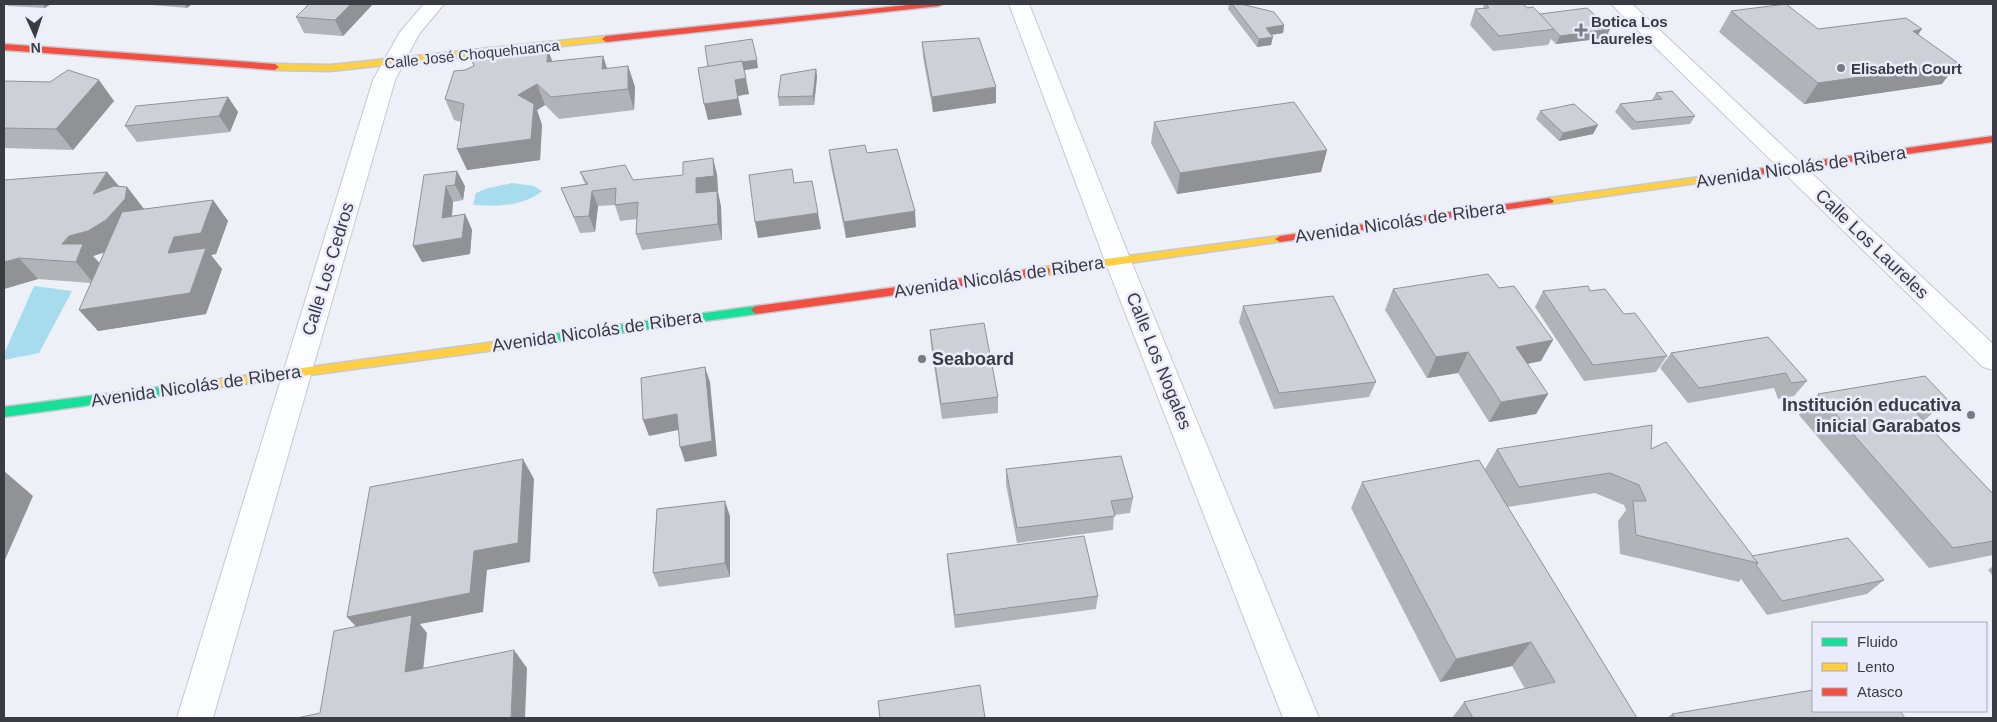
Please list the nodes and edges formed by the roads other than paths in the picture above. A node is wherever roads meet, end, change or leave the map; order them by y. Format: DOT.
graph roads {
  1 [pos="434,4"];
  2 [pos="939,4"];
  3 [pos="1019,4"];
  4 [pos="1621,4"];
  5 [pos="4,47"];
  6 [pos="394,62"];
  7 [pos="1993,139"];
  8 [pos="1792,168"];
  9 [pos="1118,261"];
  10 [pos="1993,360"];
  11 [pos="297,372"];
  12 [pos="4,412"];
  13 [pos="195,718"];
  14 [pos="1301,718"];
  1 -- 6 [label="street, Calle Los Cedros"];
  2 -- 6 [label="street, Calle José Choquehuanca"];
  3 -- 9 [label="street, Calle Los Nogales"];
  4 -- 8 [label="street, Calle Los Laureles"];
  5 -- 6 [label="street, Calle José Choquehuanca"];
  6 -- 11 [label="street, Calle Los Cedros"];
  7 -- 8 [label="street, Avenida Nicolás de Ribera"];
  8 -- 9 [label="street, Avenida Nicolás de Ribera"];
  8 -- 10 [label="street, Calle Los Laureles"];
  9 -- 11 [label="street, Avenida Nicolás de Ribera"];
  9 -- 14 [label="street, Calle Los Nogales"];
  11 -- 12 [label="street, Avenida Nicolás de Ribera"];
  11 -- 13 [label="street, Calle Los Cedros"];
}
